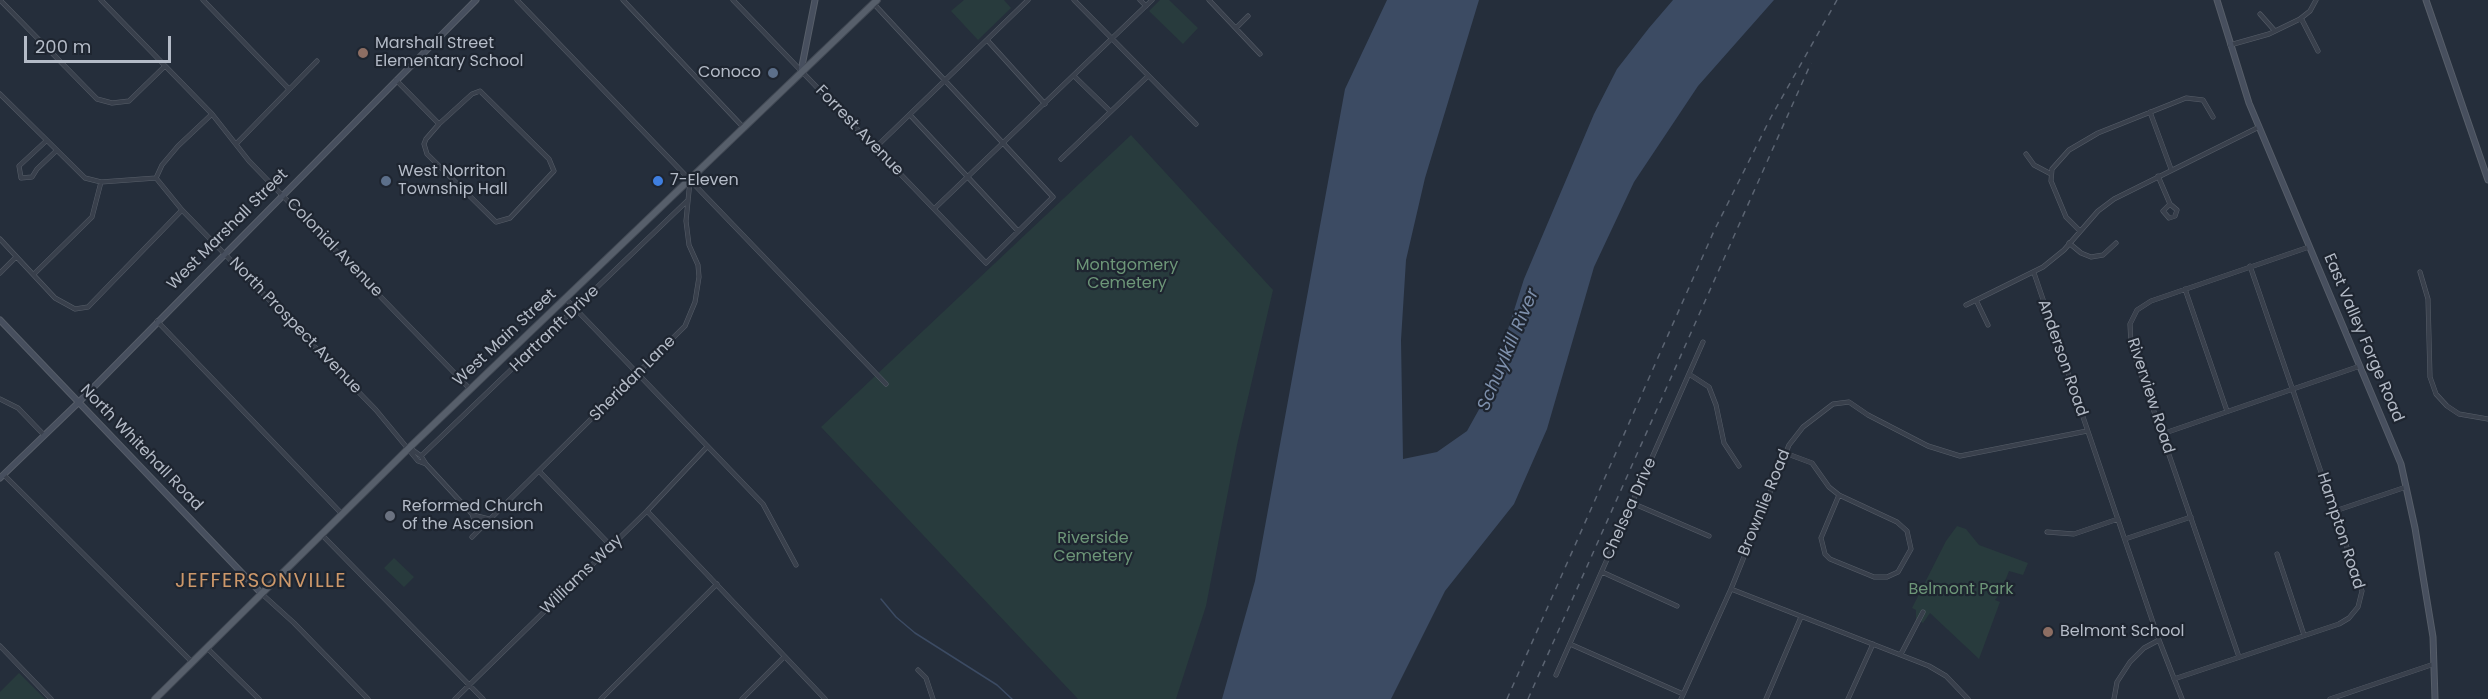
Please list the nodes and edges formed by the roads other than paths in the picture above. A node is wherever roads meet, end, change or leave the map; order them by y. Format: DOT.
graph roads {
  1 [pos="0,0"];
  2 [pos="101,0"];
  3 [pos="203,0"];
  4 [pos="476,0"];
  5 [pos="517,0"];
  6 [pos="623,0"];
  7 [pos="733,0"];
  8 [pos="815,0"];
  9 [pos="1028,0"];
  10 [pos="1074,0"];
  11 [pos="1140,0"];
  12 [pos="1152,0"];
  13 [pos="1209,0"];
  14 [pos="2217,0"];
  15 [pos="2316,0"];
  16 [pos="2426,0"];
  17 [pos="875,2"];
  18 [pos="1146,6"];
  19 [pos="2260,14"];
  20 [pos="1248,16"];
  21 [pos="2301,18"];
  22 [pos="1236,28"];
  23 [pos="2275,31"];
  24 [pos="1112,39"];
  25 [pos="987,41"];
  26 [pos="2230,45"];
  27 [pos="2318,51"];
  28 [pos="1260,54"];
  29 [pos="317,61"];
  30 [pos="165,66"];
  31 [pos="801,71"];
  32 [pos="1074,76"];
  33 [pos="1147,76"];
  34 [pos="396,80"];
  35 [pos="945,81"];
  36 [pos="289,89"];
  37 [pos="0,94"];
  38 [pos="1045,104"];
  39 [pos="1110,111"];
  40 [pos="2150,112"];
  41 [pos="212,114"];
  42 [pos="910,115"];
  43 [pos="2213,117"];
  44 [pos="438,124"];
  45 [pos="1196,124"];
  46 [pos="743,127"];
  47 [pos="2259,127"];
  48 [pos="46,141"];
  49 [pos="237,143"];
  50 [pos="1002,143"];
  51 [pos="874,148"];
  52 [pos="56,151"];
  53 [pos="2026,154"];
  54 [pos="1060,159"];
  55 [pos="2171,169"];
  56 [pos="2051,174"];
  57 [pos="2158,176"];
  58 [pos="156,178"];
  59 [pos="968,178"];
  60 [pos="690,180"];
  61 [pos="2488,180"];
  62 [pos="101,182"];
  63 [pos="283,194"];
  64 [pos="687,201"];
  65 [pos="2170,204"];
  66 [pos="934,209"];
  67 [pos="182,210"];
  68 [pos="1018,231"];
  69 [pos="2080,231"];
  70 [pos="0,239"];
  71 [pos="2069,243"];
  72 [pos="2116,243"];
  73 [pos="2310,246"];
  74 [pos="225,252"];
  75 [pos="16,257"];
  76 [pos="2250,266"];
  77 [pos="2420,272"];
  78 [pos="0,273"];
  79 [pos="2034,273"];
  80 [pos="34,274"];
  81 [pos="2185,289"];
  82 [pos="567,300"];
  83 [pos="1976,300"];
  84 [pos="1966,304"];
  85 [pos="577,309"];
  86 [pos="0,320"];
  87 [pos="157,321"];
  88 [pos="1988,325"];
  89 [pos="1703,342"];
  90 [pos="2361,366"];
  91 [pos="638,374"];
  92 [pos="1689,374"];
  93 [pos="886,384"];
  94 [pos="470,389"];
  95 [pos="2293,389"];
  96 [pos="0,399"];
  97 [pos="79,402"];
  98 [pos="2228,411"];
  99 [pos="2488,419"];
  100 [pos="2087,430"];
  101 [pos="2162,434"];
  102 [pos="44,435"];
  103 [pos="410,447"];
  104 [pos="706,448"];
  105 [pos="1785,453"];
  106 [pos="422,456"];
  107 [pos="426,464"];
  108 [pos="1739,466"];
  109 [pos="538,471"];
  110 [pos="2,476"];
  111 [pos="2407,487"];
  112 [pos="1839,495"];
  113 [pos="1632,503"];
  114 [pos="647,511"];
  115 [pos="2335,511"];
  116 [pos="472,514"];
  117 [pos="342,515"];
  118 [pos="2191,517"];
  119 [pos="489,519"];
  120 [pos="2118,519"];
  121 [pos="478,530"];
  122 [pos="2047,532"];
  123 [pos="322,535"];
  124 [pos="1709,536"];
  125 [pos="472,537"];
  126 [pos="2125,539"];
  127 [pos="611,546"];
  128 [pos="2277,554"];
  129 [pos="796,565"];
  130 [pos="1602,572"];
  131 [pos="717,584"];
  132 [pos="1731,589"];
  133 [pos="262,594"];
  134 [pos="1677,606"];
  135 [pos="1923,612"];
  136 [pos="1802,617"];
  137 [pos="2304,635"];
  138 [pos="2159,640"];
  139 [pos="1570,644"];
  140 [pos="1873,644"];
  141 [pos="0,646"];
  142 [pos="207,648"];
  143 [pos="1901,654"];
  144 [pos="784,657"];
  145 [pos="2239,657"];
  146 [pos="192,663"];
  147 [pos="2434,664"];
  148 [pos="918,670"];
  149 [pos="1556,675"];
  150 [pos="2174,679"];
  151 [pos="470,685"];
  152 [pos="1682,697"];
  153 [pos="157,698"];
  154 [pos="51,699"];
  155 [pos="259,699"];
  156 [pos="368,699"];
  157 [pos="455,699"];
  158 [pos="483,699"];
  159 [pos="601,699"];
  160 [pos="742,699"];
  161 [pos="825,699"];
  162 [pos="933,699"];
  163 [pos="1766,699"];
  164 [pos="1848,699"];
  165 [pos="1968,699"];
  166 [pos="2114,699"];
  167 [pos="2182,699"];
  168 [pos="2330,699"];
  169 [pos="2434,699"];
  1 -- 30 [label="street"];
  2 -- 30 [label="street, Colonial Avenue"];
  3 -- 36 [label="street"];
  4 -- 34 [label="main road, West Marshall Street"];
  5 -- 60 [label="street"];
  6 -- 46 [label="street"];
  7 -- 31 [label="street, Forrest Avenue"];
  8 -- 31 [label="main road"];
  9 -- 25 [label="street"];
  10 -- 24 [label="street"];
  11 -- 18 [label="street"];
  12 -- 18 [label="street"];
  13 -- 22 [label="street"];
  14 -- 26 [label="main road, East Valley Forge Road"];
  15 -- 21 [label="street"];
  16 -- 61 [label="main road"];
  17 -- 31 [label="main road, West Main Street"];
  17 -- 35 [label="street"];
  18 -- 24 [label="street"];
  19 -- 23 [label="street"];
  20 -- 22 [label="street"];
  21 -- 23 [label="street"];
  21 -- 27 [label="street"];
  22 -- 28 [label="street"];
  23 -- 26 [label="street"];
  24 -- 32 [label="street"];
  24 -- 33 [label="street"];
  25 -- 35 [label="street"];
  25 -- 38 [label="street"];
  26 -- 47 [label="main road, East Valley Forge Road"];
  29 -- 36 [label="street"];
  30 -- 41 [label="street, Colonial Avenue"];
  31 -- 46 [label="main road, West Main Street"];
  31 -- 51 [label="street, Forrest Avenue"];
  32 -- 38 [label="street"];
  32 -- 39 [label="street"];
  33 -- 39 [label="street"];
  33 -- 45 [label="street"];
  34 -- 44 [label="street"];
  34 -- 63 [label="main road, West Marshall Street"];
  35 -- 42 [label="street"];
  35 -- 50 [label="street"];
  36 -- 49 [label="street"];
  37 -- 48 [label="street"];
  38 -- 50 [label="street"];
  39 -- 54 [label="street"];
  40 -- 43 [label="street"];
  40 -- 55 [label="street"];
  40 -- 56 [label="street"];
  41 -- 49 [label="street, Colonial Avenue"];
  41 -- 58 [label="street"];
  42 -- 51 [label="street"];
  42 -- 59 [label="street"];
  44 -- 44 [label="street"];
  46 -- 60 [label="main road, West Main Street"];
  47 -- 55 [label="street"];
  47 -- 73 [label="main road, East Valley Forge Road"];
  48 -- 52 [label="street"];
  48 -- 52 [label="street"];
  49 -- 63 [label="street, Colonial Avenue"];
  50 -- 59 [label="street"];
  50 -- 68 [label="street"];
  51 -- 66 [label="street, Forrest Avenue"];
  52 -- 62 [label="street"];
  53 -- 56 [label="street"];
  55 -- 57 [label="street"];
  56 -- 69 [label="street"];
  57 -- 65 [label="street"];
  57 -- 69 [label="street"];
  58 -- 62 [label="street"];
  58 -- 67 [label="street, North Prospect Avenue"];
  59 -- 66 [label="street"];
  59 -- 68 [label="street"];
  60 -- 64 [label="street, Sheridan Lane"];
  60 -- 82 [label="main road, West Main Street"];
  60 -- 93 [label="street"];
  62 -- 80 [label="street"];
  63 -- 74 [label="main road, West Marshall Street"];
  63 -- 94 [label="street, Colonial Avenue"];
  64 -- 85 [label="street, Hartranft Drive"];
  64 -- 91 [label="street, Sheridan Lane"];
  66 -- 68 [label="street, Forrest Avenue"];
  67 -- 74 [label="street, North Prospect Avenue"];
  67 -- 80 [label="street"];
  69 -- 71 [label="street"];
  70 -- 75 [label="street"];
  71 -- 72 [label="street"];
  71 -- 79 [label="street"];
  73 -- 76 [label="street, Riverview Road"];
  73 -- 90 [label="main road, East Valley Forge Road"];
  74 -- 87 [label="main road, West Marshall Street"];
  74 -- 103 [label="street, North Prospect Avenue"];
  75 -- 78 [label="street"];
  75 -- 80 [label="street"];
  76 -- 81 [label="street, Riverview Road"];
  76 -- 95 [label="street, Hampton Road"];
  77 -- 99 [label="street"];
  79 -- 83 [label="street"];
  79 -- 100 [label="street, Anderson Road"];
  81 -- 98 [label="street"];
  81 -- 101 [label="street, Riverview Road"];
  82 -- 85 [label="street"];
  82 -- 94 [label="main road, West Main Street"];
  83 -- 84 [label="street"];
  83 -- 88 [label="street"];
  85 -- 91 [label="street"];
  85 -- 106 [label="street, Hartranft Drive"];
  86 -- 97 [label="main road, North Whitehall Road"];
  87 -- 97 [label="main road, West Marshall Street"];
  87 -- 117 [label="street"];
  89 -- 92 [label="street, Chelsea Drive"];
  90 -- 95 [label="street"];
  90 -- 111 [label="main road, East Valley Forge Road"];
  91 -- 104 [label="street"];
  91 -- 109 [label="street, Sheridan Lane"];
  92 -- 108 [label="street"];
  92 -- 113 [label="street, Chelsea Drive"];
  94 -- 103 [label="main road, West Main Street"];
  95 -- 98 [label="street"];
  95 -- 115 [label="street, Hampton Road"];
  96 -- 102 [label="street"];
  97 -- 102 [label="main road, West Marshall Street"];
  97 -- 133 [label="main road, North Whitehall Road"];
  98 -- 101 [label="street"];
  100 -- 105 [label="street, Brownlie Road"];
  100 -- 120 [label="street, Anderson Road"];
  101 -- 118 [label="street, Riverview Road"];
  102 -- 110 [label="main road, West Marshall Street"];
  103 -- 106 [label="street"];
  103 -- 107 [label="street"];
  103 -- 117 [label="main road, West Main Street"];
  104 -- 114 [label="street, Williams Way"];
  104 -- 129 [label="street"];
  105 -- 112 [label="street"];
  105 -- 132 [label="street, Brownlie Road"];
  106 -- 107 [label="street"];
  107 -- 116 [label="street"];
  109 -- 119 [label="street, Sheridan Lane"];
  109 -- 127 [label="street"];
  110 -- 146 [label="street"];
  111 -- 115 [label="street"];
  111 -- 147 [label="main road, East Valley Forge Road"];
  112 -- 112 [label="street"];
  113 -- 124 [label="street"];
  113 -- 130 [label="street, Chelsea Drive"];
  114 -- 127 [label="street, Williams Way"];
  114 -- 131 [label="street"];
  115 -- 137 [label="street, Hampton Road"];
  116 -- 119 [label="street"];
  116 -- 121 [label="street"];
  117 -- 123 [label="main road, West Main Street"];
  118 -- 126 [label="street"];
  118 -- 145 [label="street, Riverview Road"];
  119 -- 121 [label="street, Sheridan Lane"];
  120 -- 122 [label="street"];
  120 -- 126 [label="street, Anderson Road"];
  121 -- 125 [label="street, Sheridan Lane"];
  123 -- 133 [label="main road, West Main Street"];
  123 -- 151 [label="street"];
  126 -- 138 [label="street, Anderson Road"];
  127 -- 151 [label="street, Williams Way"];
  128 -- 137 [label="street"];
  130 -- 134 [label="street"];
  130 -- 139 [label="street, Chelsea Drive"];
  131 -- 144 [label="street"];
  131 -- 159 [label="street"];
  132 -- 136 [label="street"];
  132 -- 152 [label="street, Brownlie Road"];
  133 -- 142 [label="main road, West Main Street"];
  133 -- 156 [label="street"];
  135 -- 143 [label="street"];
  136 -- 140 [label="street"];
  136 -- 163 [label="street"];
  137 -- 145 [label="street, Hampton Road"];
  138 -- 150 [label="street, Anderson Road"];
  138 -- 166 [label="street"];
  139 -- 149 [label="street, Chelsea Drive"];
  139 -- 152 [label="street"];
  140 -- 143 [label="street"];
  140 -- 164 [label="street"];
  141 -- 154 [label="street"];
  142 -- 146 [label="main road, West Main Street"];
  142 -- 155 [label="street"];
  143 -- 165 [label="street"];
  144 -- 160 [label="street"];
  144 -- 161 [label="street"];
  145 -- 150 [label="street, Hampton Road"];
  146 -- 153 [label="main road, West Main Street"];
  147 -- 168 [label="street"];
  147 -- 169 [label="main road, East Valley Forge Road"];
  148 -- 162 [label="street"];
  150 -- 167 [label="street, Anderson Road"];
  151 -- 157 [label="street, Williams Way"];
  151 -- 158 [label="street"];
}
